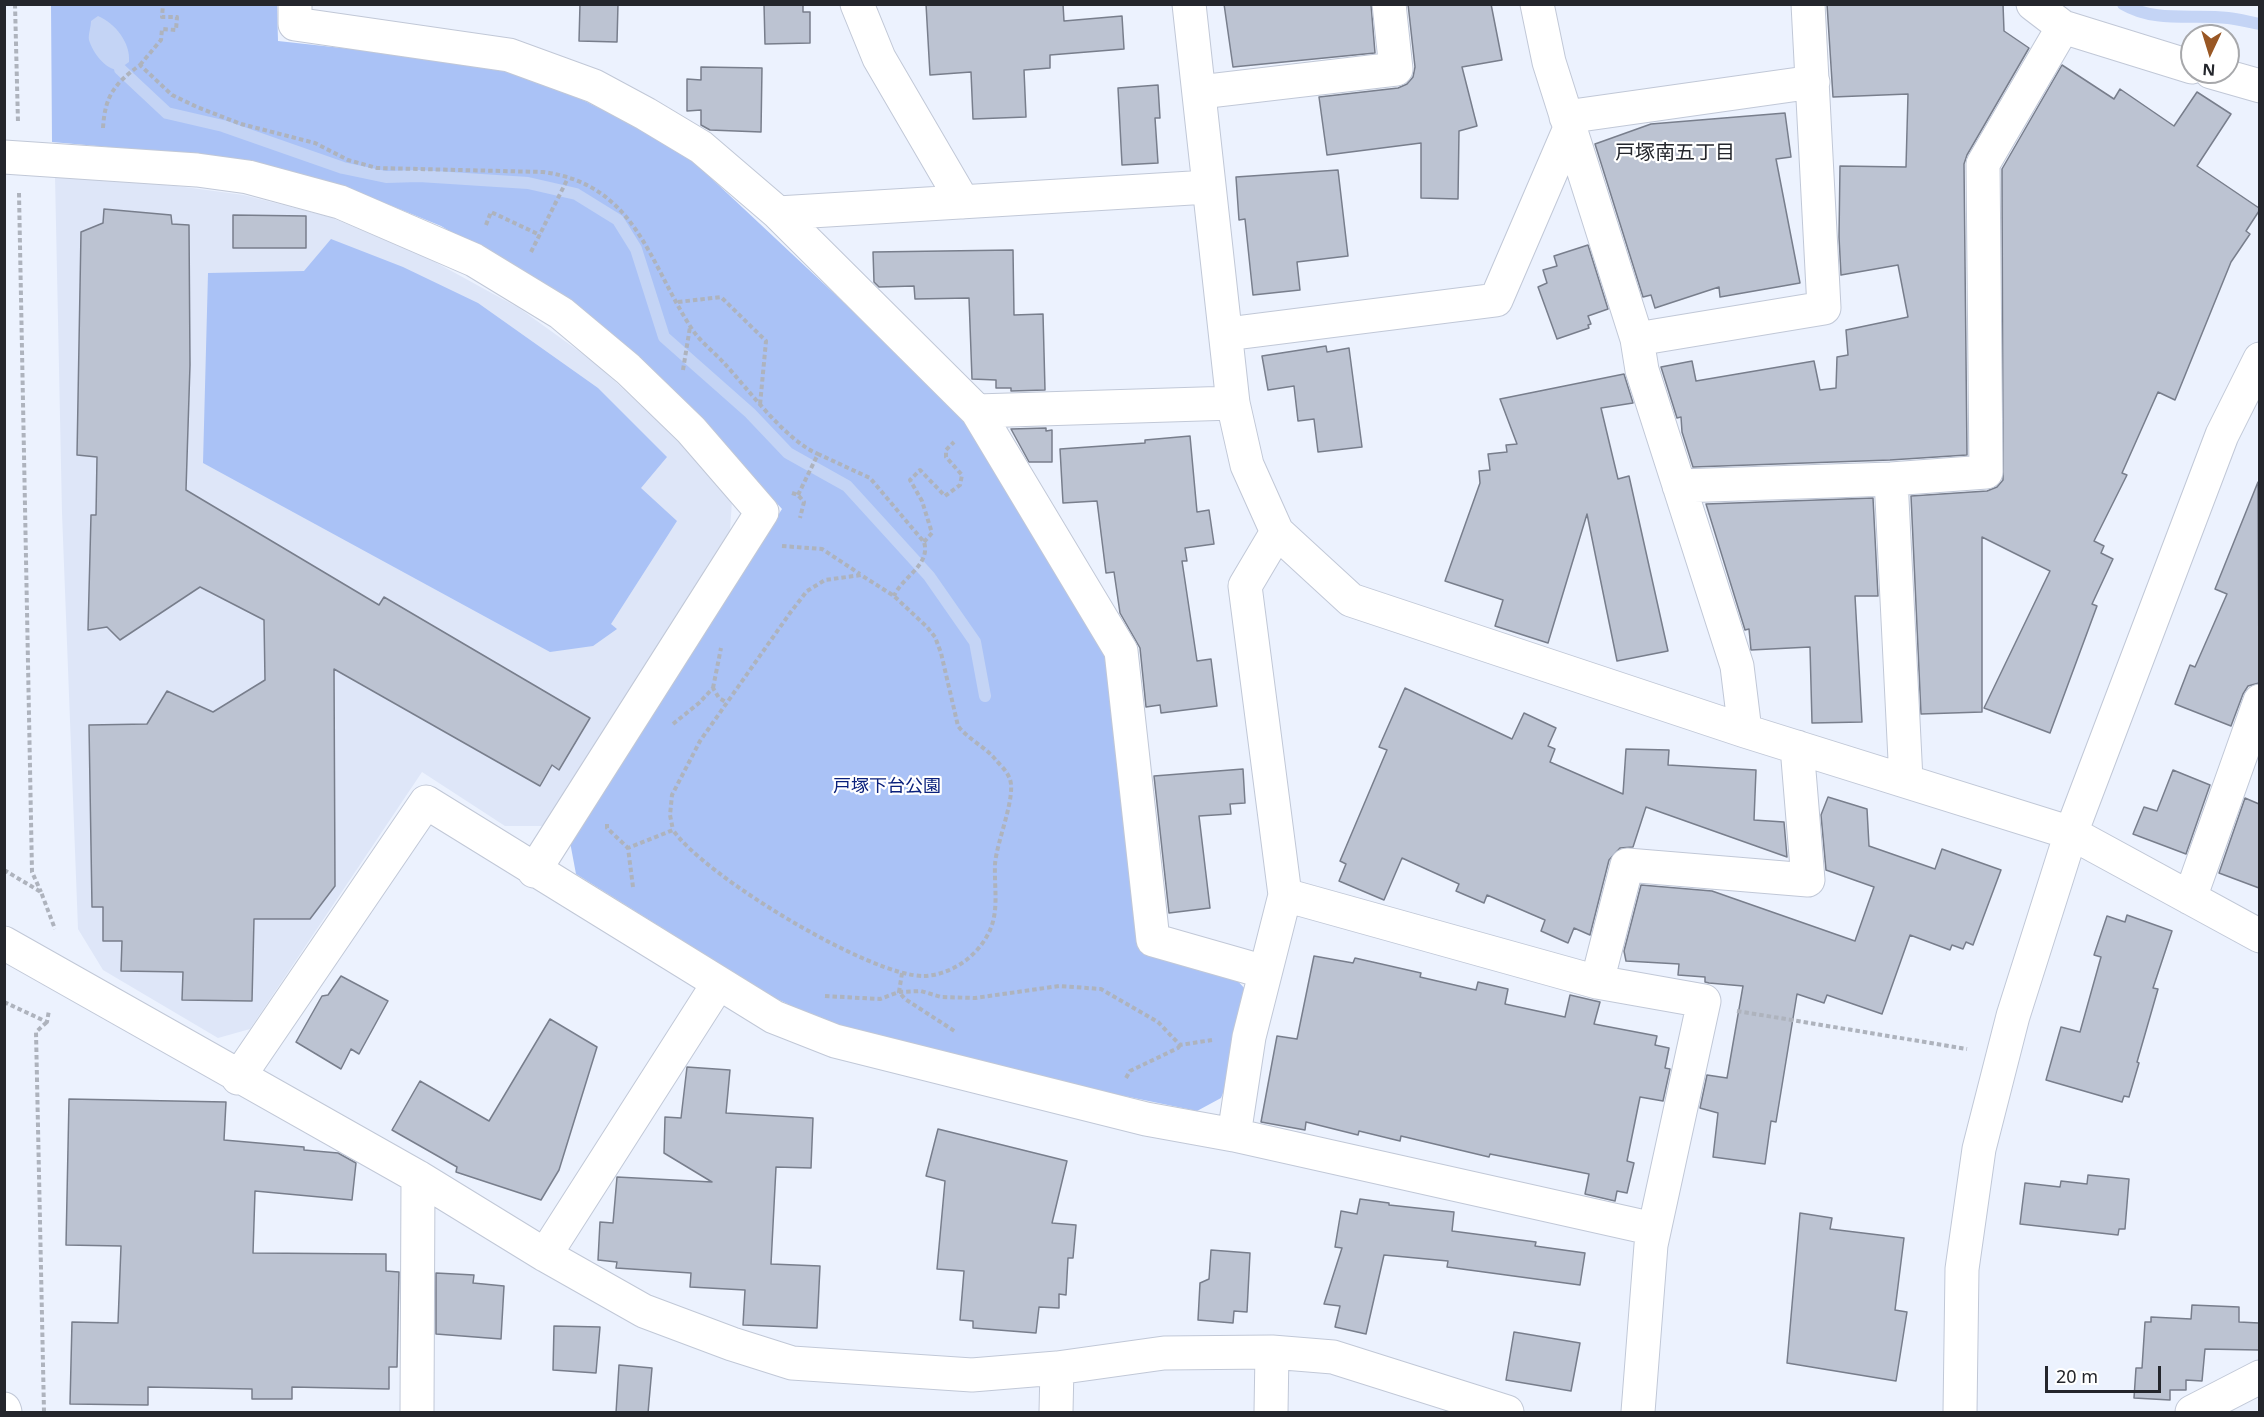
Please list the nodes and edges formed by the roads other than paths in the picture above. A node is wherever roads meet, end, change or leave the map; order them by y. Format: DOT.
graph roads {
  1 [pos="295,4"];
  2 [pos="857,4"];
  3 [pos="1189,4"];
  4 [pos="1389,4"];
  5 [pos="1538,4"];
  6 [pos="1808,4"];
  7 [pos="2033,4"];
  8 [pos="2063,27"];
  9 [pos="2180,63"];
  10 [pos="2240,80"];
  11 [pos="1813,82"];
  12 [pos="2259,86"];
  13 [pos="1200,92"];
  14 [pos="1568,122"];
  15 [pos="11,158"];
  16 [pos="1208,187"];
  17 [pos="963,202"];
  18 [pos="778,213"];
  19 [pos="1227,334"];
  20 [pos="1637,339"];
  21 [pos="2259,359"];
  22 [pos="1233,403"];
  23 [pos="977,411"];
  24 [pos="1891,479"];
  25 [pos="1679,486"];
  26 [pos="1277,532"];
  27 [pos="2259,701"];
  28 [pos="1745,731"];
  29 [pos="1797,747"];
  30 [pos="1906,780"];
  31 [pos="2071,833"];
  32 [pos="534,871"];
  33 [pos="1284,895"];
  34 [pos="2190,898"];
  35 [pos="2259,936"];
  36 [pos="4,943"];
  37 [pos="1264,972"];
  38 [pos="1598,982"];
  39 [pos="718,984"];
  40 [pos="238,1078"];
  41 [pos="1234,1136"];
  42 [pos="418,1178"];
  43 [pos="1654,1229"];
  44 [pos="545,1255"];
  45 [pos="1272,1352"];
  46 [pos="1057,1368"];
  47 [pos="2259,1377"];
  48 [pos="417,1413"];
  49 [pos="1056,1413"];
  50 [pos="1271,1413"];
  51 [pos="1508,1413"];
  52 [pos="1638,1413"];
  53 [pos="1960,1413"];
  54 [pos="2192,1413"];
  1 -- 18 [label="street"];
  2 -- 17 [label="street"];
  3 -- 13 [label="street"];
  4 -- 13 [label="street"];
  5 -- 14 [label="street"];
  6 -- 11 [label="street"];
  7 -- 8 [label="street"];
  8 -- 9 [label="street"];
  8 -- 24 [label="street"];
  10 -- 12 [label="street"];
  11 -- 14 [label="street"];
  11 -- 20 [label="street"];
  13 -- 16 [label="street"];
  14 -- 19 [label="street"];
  14 -- 20 [label="street"];
  15 -- 32 [label="street"];
  16 -- 17 [label="street"];
  16 -- 19 [label="street"];
  17 -- 18 [label="street"];
  18 -- 23 [label="street"];
  19 -- 22 [label="street"];
  20 -- 25 [label="street"];
  21 -- 31 [label="street"];
  22 -- 23 [label="street"];
  22 -- 26 [label="street"];
  23 -- 37 [label="street"];
  24 -- 25 [label="street"];
  24 -- 30 [label="street"];
  25 -- 28 [label="street"];
  26 -- 28 [label="street"];
  26 -- 33 [label="street"];
  27 -- 34 [label="street"];
  28 -- 29 [label="street"];
  29 -- 30 [label="street"];
  29 -- 38 [label="street"];
  30 -- 31 [label="street"];
  31 -- 34 [label="street"];
  31 -- 53 [label="street"];
  32 -- 39 [label="street"];
  32 -- 40 [label="street"];
  33 -- 37 [label="street"];
  33 -- 38 [label="street"];
  34 -- 35 [label="street"];
  36 -- 40 [label="street"];
  37 -- 41 [label="street"];
  38 -- 43 [label="street"];
  39 -- 41 [label="street"];
  39 -- 44 [label="street"];
  40 -- 42 [label="street"];
  41 -- 43 [label="street"];
  42 -- 44 [label="street"];
  42 -- 48 [label="street"];
  43 -- 52 [label="street"];
  44 -- 46 [label="street"];
  45 -- 46 [label="street"];
  45 -- 50 [label="street"];
  45 -- 51 [label="street"];
  46 -- 49 [label="street"];
  47 -- 54 [label="street"];
}
